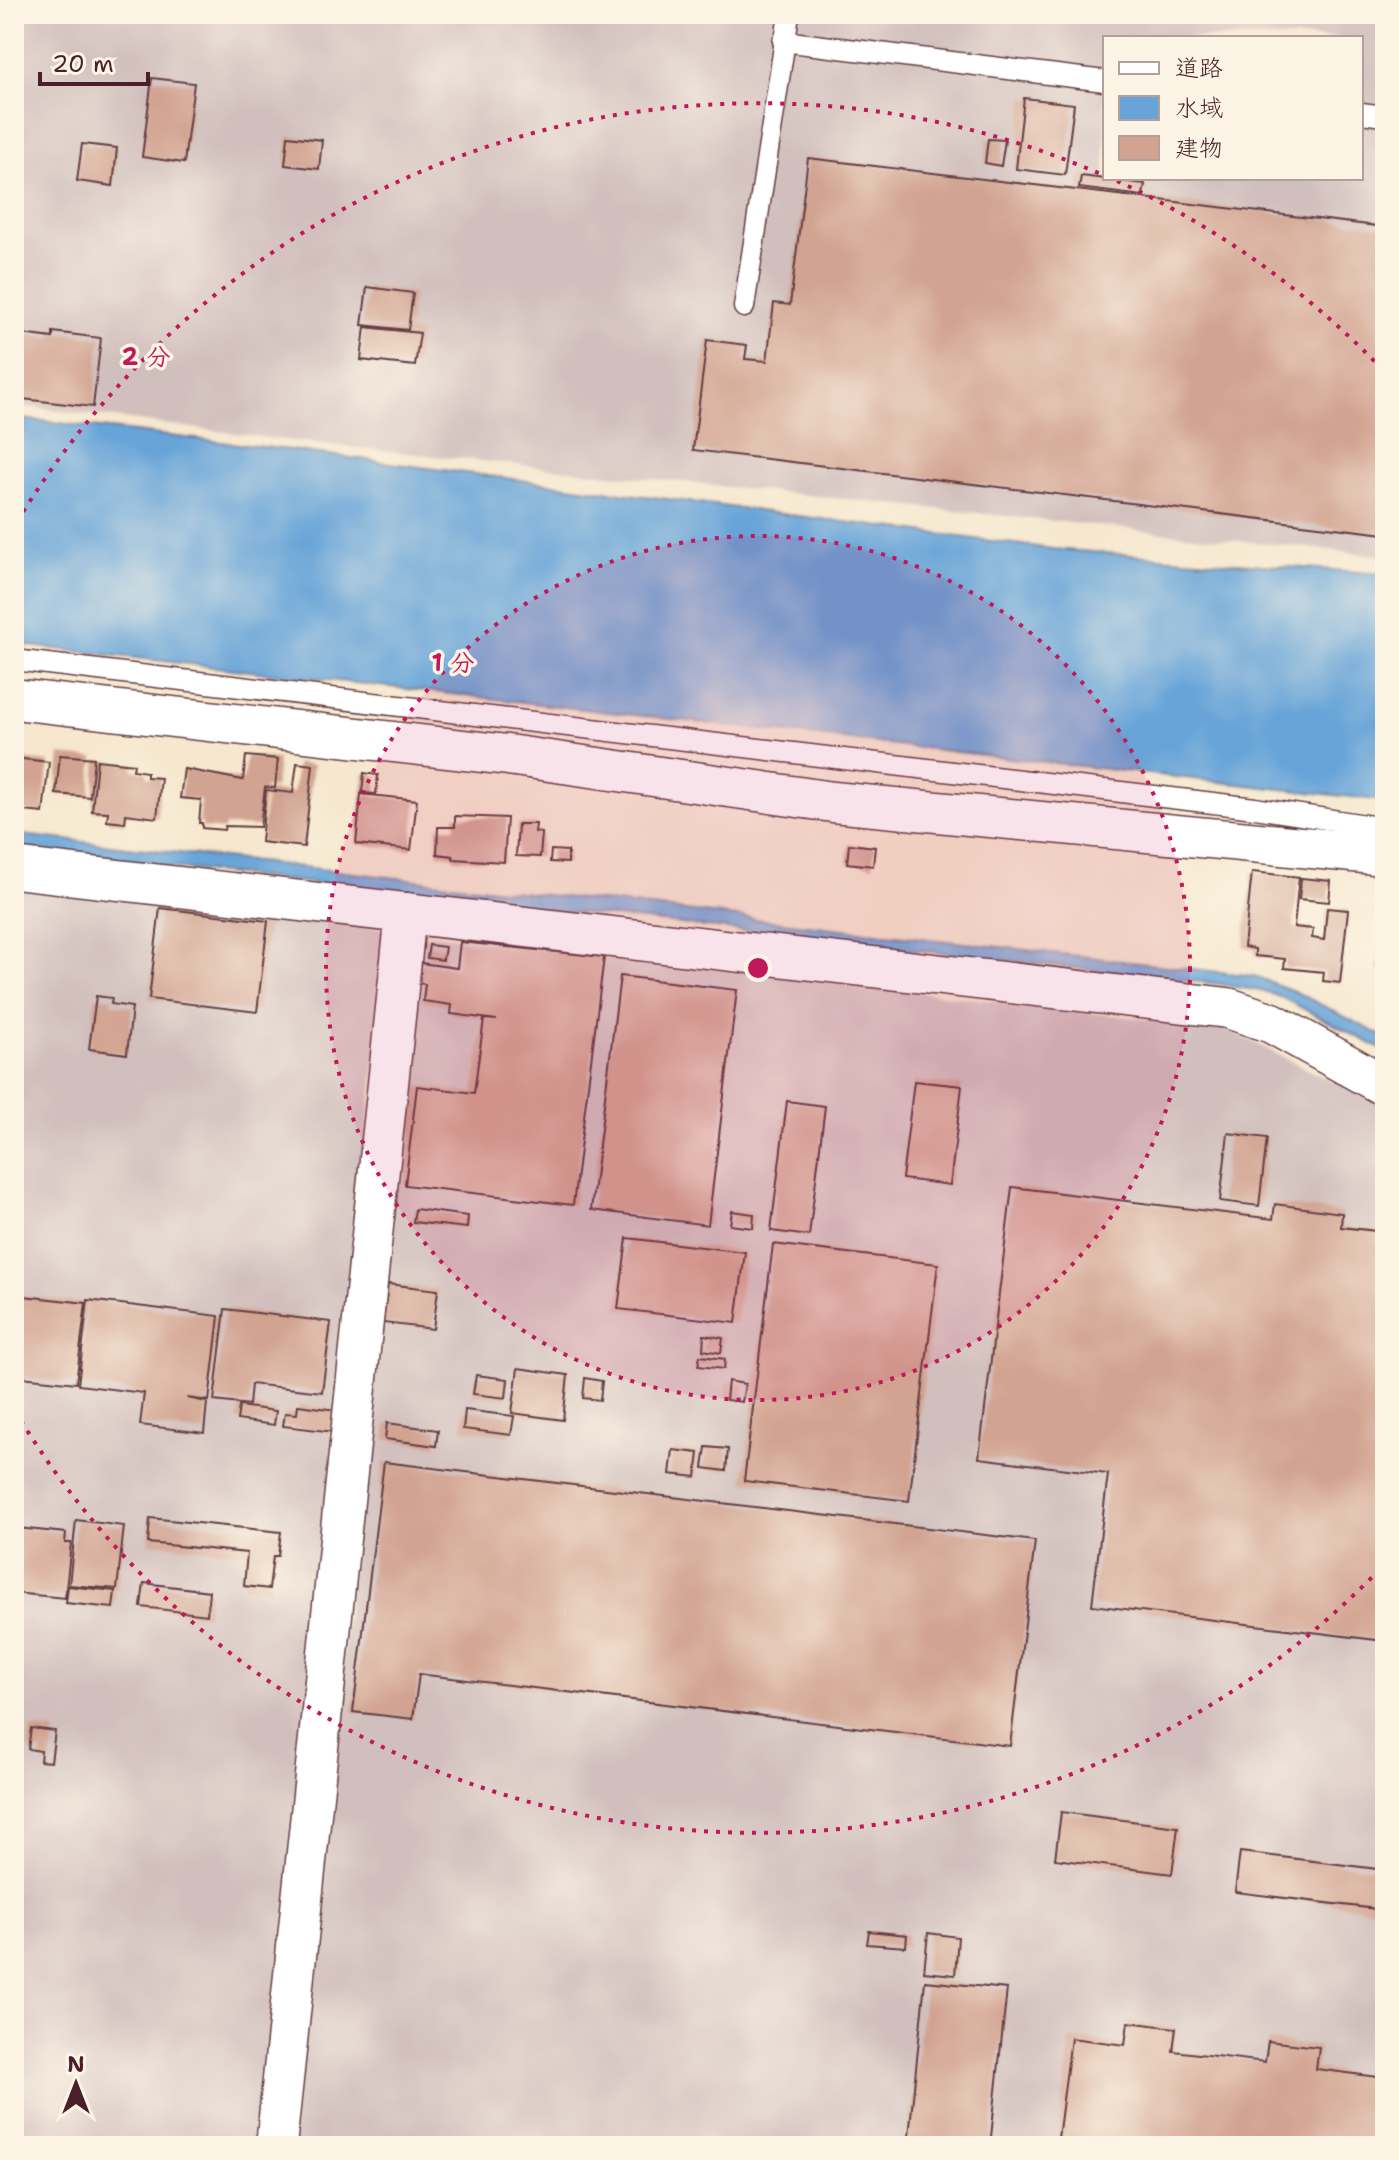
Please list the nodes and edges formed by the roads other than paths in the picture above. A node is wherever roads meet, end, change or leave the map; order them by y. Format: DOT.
graph roads {
  1 [pos="789,14"];
  2 [pos="783,41"];
  3 [pos="1103,81"];
  4 [pos="1363,113"];
  5 [pos="1385,116"];
  6 [pos="744,307"];
  7 [pos="14,660"];
  8 [pos="14,699"];
  9 [pos="1385,828"];
  10 [pos="1385,855"];
  11 [pos="14,868"];
  12 [pos="406,913"];
  13 [pos="1385,1086"];
  14 [pos="276,2146"];
  1 -- 2 [label="lane"];
  2 -- 3 [label="lane"];
  2 -- 6 [label="lane"];
  4 -- 5 [label="lane"];
  7 -- 9 [label="lane"];
  8 -- 10 [label="street"];
  11 -- 12 [label="street"];
  12 -- 13 [label="street"];
  12 -- 14 [label="street"];
}
